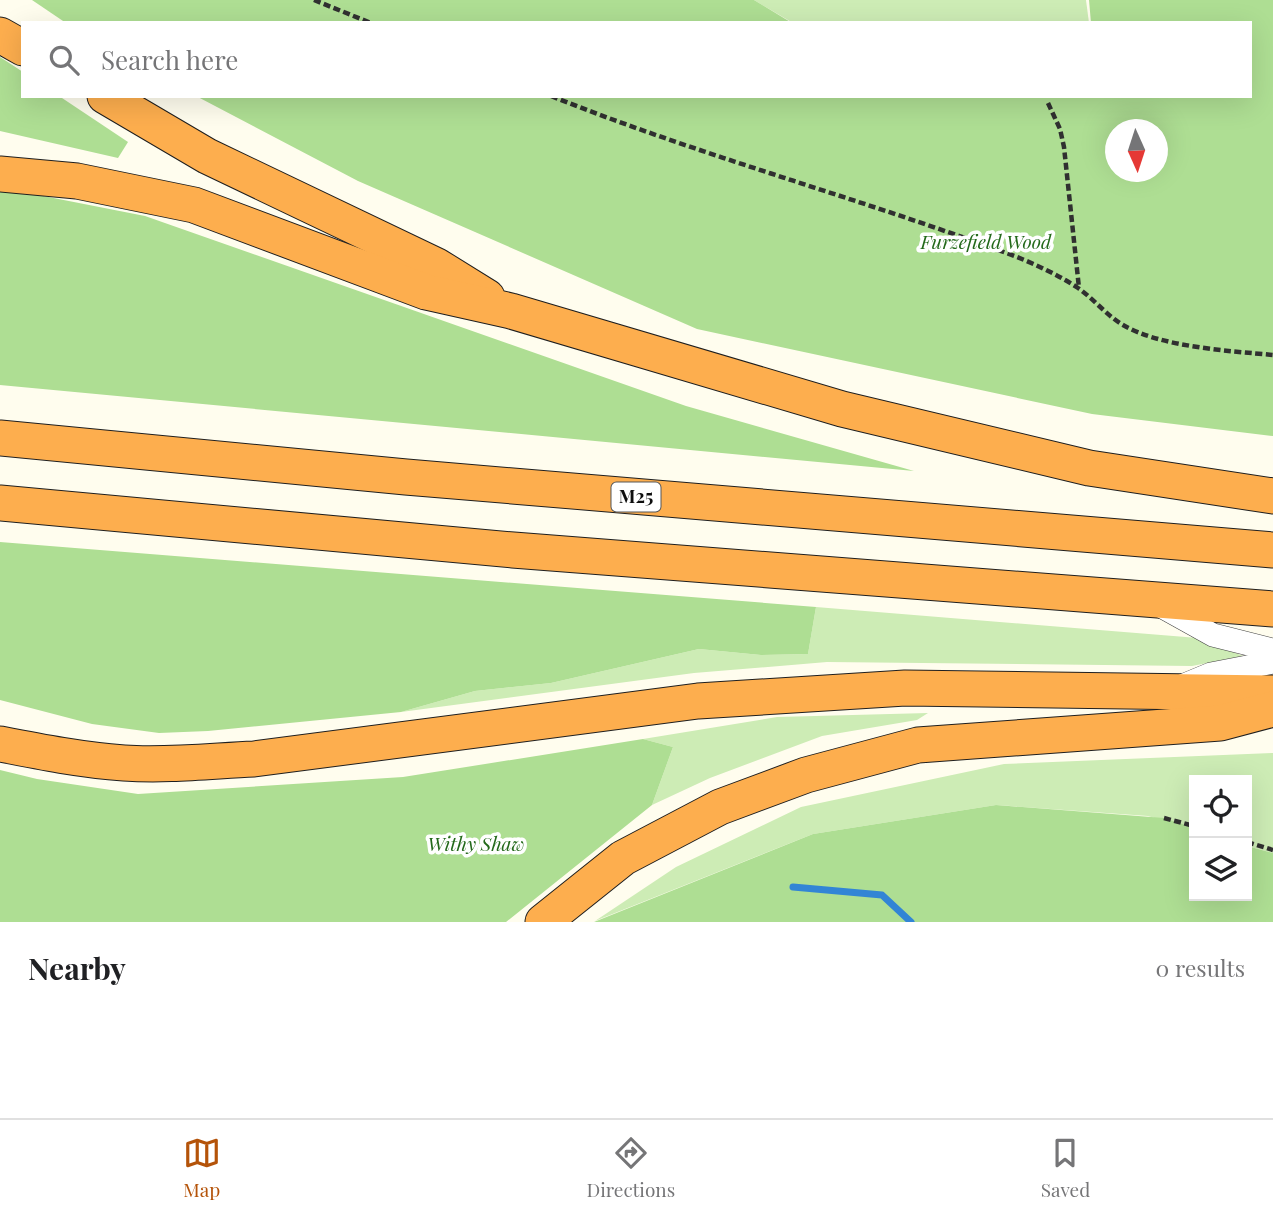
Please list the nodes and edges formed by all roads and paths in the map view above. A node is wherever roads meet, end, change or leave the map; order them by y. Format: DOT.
graph roads {
  1 [pos="314,0"];
  2 [pos="366,21"];
  3 [pos="0,35"];
  4 [pos="21,47"];
  5 [pos="108,98"];
  6 [pos="556,98"];
  7 [pos="1048,103"];
  8 [pos="0,174"];
  9 [pos="1079,289"];
  10 [pos="511,311"];
  11 [pos="1273,355"];
  12 [pos="0,438"];
  13 [pos="1273,496"];
  14 [pos="0,503"];
  15 [pos="1273,550"];
  16 [pos="1150,600"];
  17 [pos="1273,609"];
  18 [pos="1273,650"];
  19 [pos="1273,662"];
  20 [pos="1167,691"];
  21 [pos="1273,693"];
  22 [pos="1273,709"];
  23 [pos="0,744"];
  24 [pos="1164,818"];
  25 [pos="1189,826"];
  26 [pos="1252,844"];
  27 [pos="1273,850"];
  28 [pos="543,922"];
  1 -- 2 [label="path"];
  3 -- 4 [label="highway"];
  5 -- 10 [label="highway"];
  6 -- 9 [label="path"];
  7 -- 9 [label="path"];
  8 -- 10 [label="highway"];
  9 -- 11 [label="path"];
  10 -- 13 [label="highway"];
  12 -- 15 [label="highway, M25"];
  14 -- 16 [label="highway"];
  16 -- 17 [label="highway"];
  16 -- 18 [label="lane"];
  19 -- 20 [label="lane"];
  20 -- 21 [label="highway"];
  20 -- 23 [label="highway"];
  22 -- 28 [label="highway"];
  24 -- 25 [label="path"];
  26 -- 27 [label="path"];
}
